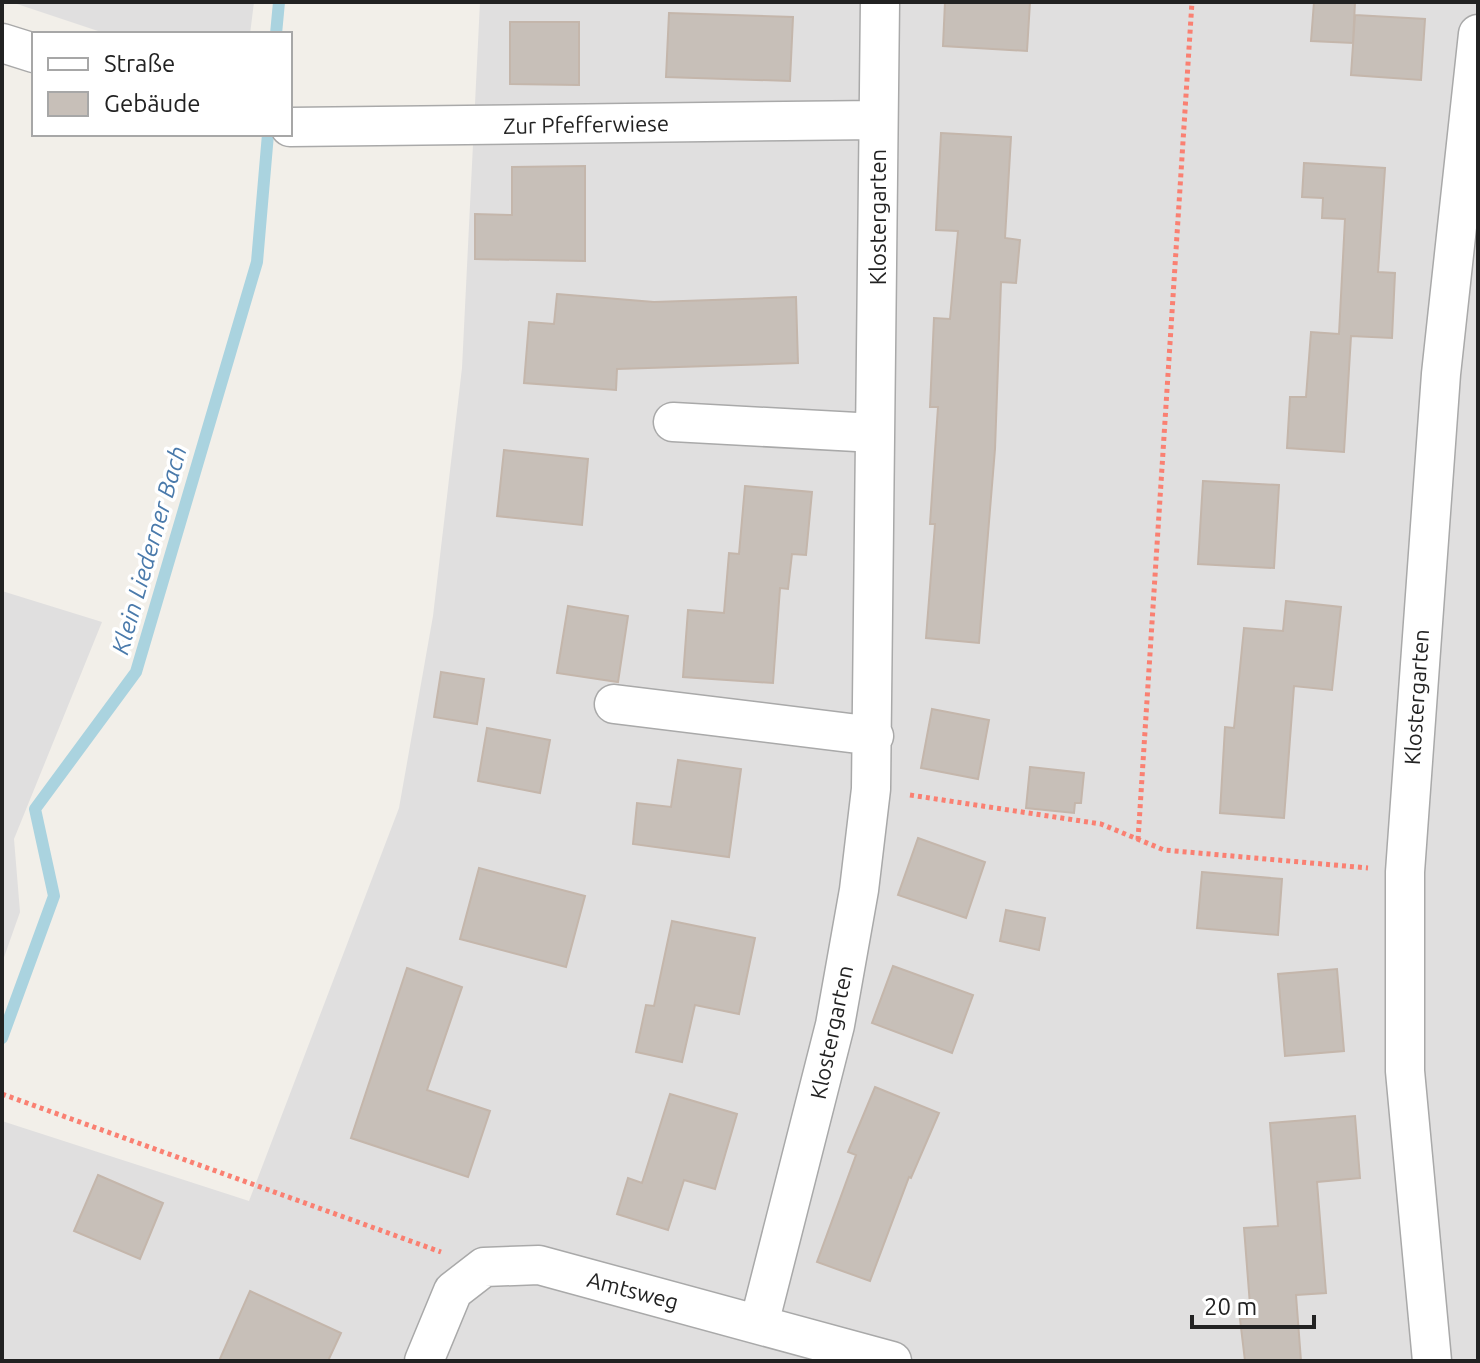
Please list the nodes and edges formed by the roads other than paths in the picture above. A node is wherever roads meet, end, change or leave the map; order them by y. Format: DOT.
graph roads {
  1 [pos="880,2"];
  2 [pos="1478,34"];
  3 [pos="2,43"];
  4 [pos="32,52"];
  5 [pos="877,120"];
  6 [pos="292,128"];
  7 [pos="673,422"];
  8 [pos="875,433"];
  9 [pos="614,704"];
  10 [pos="874,736"];
  11 [pos="759,1324"];
  12 [pos="424,1361"];
  13 [pos="892,1361"];
  14 [pos="1432,1361"];
  1 -- 5 [label="street, Klostergarten"];
  2 -- 14 [label="street, Klostergarten"];
  3 -- 4 [label="street"];
  5 -- 6 [label="street, Zur Pfefferwiese"];
  5 -- 8 [label="street, Klostergarten"];
  7 -- 8 [label="street"];
  8 -- 10 [label="street, Klostergarten"];
  9 -- 10 [label="street"];
  10 -- 11 [label="street, Klostergarten"];
  11 -- 12 [label="street, Amtsweg"];
  11 -- 13 [label="street, Amtsweg"];
}
